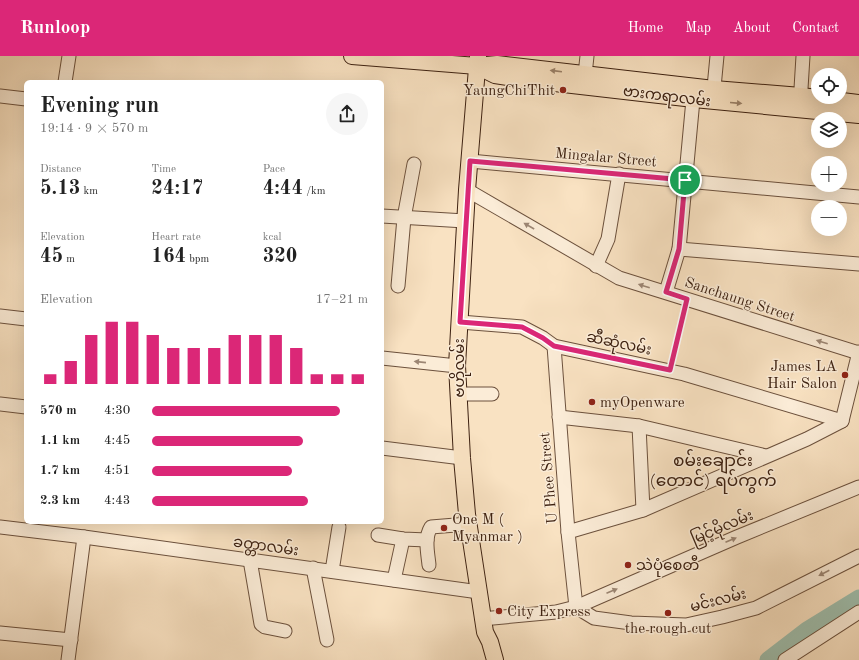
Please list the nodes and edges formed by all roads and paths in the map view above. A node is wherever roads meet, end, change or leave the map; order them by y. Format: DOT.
graph roads {
  1 [pos="69,56"];
  2 [pos="352,56"];
  3 [pos="587,56"];
  4 [pos="716,56"];
  5 [pos="803,56"];
  6 [pos="477,61"];
  7 [pos="521,61"];
  8 [pos="65,80"];
  9 [pos="584,80"];
  10 [pos="694,93"];
  11 [pos="713,95"];
  12 [pos="0,96"];
  13 [pos="24,99"];
  14 [pos="800,103"];
  15 [pos="859,103"];
  16 [pos="859,116"];
  17 [pos="470,161"];
  18 [pos="414,164"];
  19 [pos="620,174"];
  20 [pos="685,180"];
  21 [pos="467,190"];
  22 [pos="859,197"];
  23 [pos="384,216"];
  24 [pos="404,218"];
  25 [pos="465,221"];
  26 [pos="679,249"];
  27 [pos="859,264"];
  28 [pos="596,266"];
  29 [pos="398,286"];
  30 [pos="666,292"];
  31 [pos="687,299"];
  32 [pos="0,316"];
  33 [pos="24,319"];
  34 [pos="460,322"];
  35 [pos="554,346"];
  36 [pos="859,353"];
  37 [pos="384,358"];
  38 [pos="458,366"];
  39 [pos="670,370"];
  40 [pos="459,394"];
  41 [pos="492,394"];
  42 [pos="0,404"];
  43 [pos="24,407"];
  44 [pos="559,417"];
  45 [pos="842,421"];
  46 [pos="639,426"];
  47 [pos="384,448"];
  48 [pos="766,456"];
  49 [pos="462,458"];
  50 [pos="859,487"];
  51 [pos="643,510"];
  52 [pos="468,524"];
  53 [pos="339,526"];
  54 [pos="0,527"];
  55 [pos="568,532"];
  56 [pos="378,535"];
  57 [pos="84,537"];
  58 [pos="403,539"];
  59 [pos="427,540"];
  60 [pos="859,556"];
  61 [pos="250,560"];
  62 [pos="429,566"];
  63 [pos="313,568"];
  64 [pos="332,571"];
  65 [pos="394,580"];
  66 [pos="479,592"];
  67 [pos="576,607"];
  68 [pos="859,612"];
  69 [pos="484,625"];
  70 [pos="285,632"];
  71 [pos="0,633"];
  72 [pos="71,640"];
  73 [pos="327,640"];
  74 [pos="490,657"];
  75 [pos="68,660"];
  76 [pos="785,660"];
  1 -- 8 [label="street"];
  2 -- 6 [label="main road, ဗားကရာလမ်း"];
  3 -- 9 [label="street"];
  4 -- 11 [label="street"];
  5 -- 14 [label="street"];
  6 -- 7 [label="main road, ဗားကရာလမ်း"];
  6 -- 9 [label="main road, ဗားကရာလမ်း"];
  6 -- 17 [label="main road, ဗဟိုလမ်း"];
  9 -- 7 [label="main road, ဗားကရာလမ်း, one-way"];
  9 -- 10 [label="main road, ဗားကရာလမ်း"];
  10 -- 11 [label="main road, ဗားကရာလမ်း"];
  10 -- 20 [label="street"];
  11 -- 14 [label="main road, ဗားကရာလမ်း"];
  12 -- 13 [label="street"];
  14 -- 15 [label="main road, ဗားကရာလမ်း"];
  14 -- 16 [label="main road, ဗားကရာလမ်း"];
  17 -- 19 [label="street, Mingalar Street"];
  17 -- 21 [label="main road, ဗဟိုလမ်း"];
  18 -- 24 [label="street"];
  19 -- 20 [label="street, Mingalar Street"];
  19 -- 28 [label="street"];
  20 -- 22 [label="street, Mingalar Street"];
  20 -- 26 [label="street"];
  21 -- 25 [label="main road, ဗဟိုလမ်း"];
  28 -- 21 [label="street, Sanchaung Street, one-way"];
  23 -- 24 [label="street"];
  24 -- 25 [label="street"];
  24 -- 29 [label="street"];
  25 -- 34 [label="main road, ဗဟိုလမ်း"];
  26 -- 27 [label="street"];
  26 -- 30 [label="street"];
  30 -- 28 [label="street, Sanchaung Street, one-way"];
  30 -- 31 [label="street, Sanchaung Street"];
  36 -- 31 [label="street, Sanchaung Street, one-way"];
  31 -- 39 [label="path"];
  32 -- 33 [label="street"];
  34 -- 35 [label="street, ဆီဆုံလမ်း"];
  34 -- 38 [label="main road, ဗဟိုလမ်း"];
  35 -- 39 [label="street, ဆီဆုံလမ်း"];
  35 -- 44 [label="street, U Phee Street"];
  36 -- 45 [label="street"];
  38 -- 37 [label="street, one-way"];
  38 -- 40 [label="main road, ဗဟိုလမ်း"];
  39 -- 45 [label="street, ဆီဆုံလမ်း"];
  40 -- 41 [label="street"];
  40 -- 49 [label="main road, ဗဟိုလမ်း"];
  42 -- 43 [label="street"];
  44 -- 46 [label="street"];
  44 -- 55 [label="street, U Phee Street"];
  45 -- 48 [label="street"];
  46 -- 48 [label="street"];
  46 -- 51 [label="street"];
  47 -- 49 [label="street"];
  48 -- 51 [label="street"];
  49 -- 52 [label="main road, ဗဟိုလမ်း"];
  67 -- 50 [label="street, မြင့်မိုလမ်း, one-way"];
  51 -- 55 [label="street"];
  52 -- 59 [label="street"];
  52 -- 66 [label="main road, ဗဟိုလမ်း"];
  53 -- 64 [label="street"];
  54 -- 57 [label="street, ခတ္တာလမ်း"];
  55 -- 67 [label="street, U Phee Street"];
  56 -- 58 [label="street"];
  57 -- 61 [label="street, ခတ္တာလမ်း"];
  57 -- 72 [label="street"];
  58 -- 59 [label="street"];
  58 -- 65 [label="street"];
  59 -- 62 [label="street"];
  60 -- 67 [label="street, မင်းလမ်း, one-way"];
  61 -- 63 [label="street, ခတ္တာလမ်း"];
  61 -- 70 [label="street"];
  63 -- 64 [label="street, ခတ္တာလမ်း"];
  63 -- 73 [label="street"];
  64 -- 65 [label="street, ခတ္တာလမ်း"];
  65 -- 66 [label="street, ခတ္တာလမ်း"];
  66 -- 69 [label="main road, ဗဟိုလမ်း"];
  67 -- 69 [label="street, မြင့်မိုလမ်း"];
  68 -- 76 [label="street"];
  69 -- 74 [label="main road, ဗဟိုလမ်း"];
  71 -- 72 [label="street"];
  72 -- 75 [label="street"];
}
